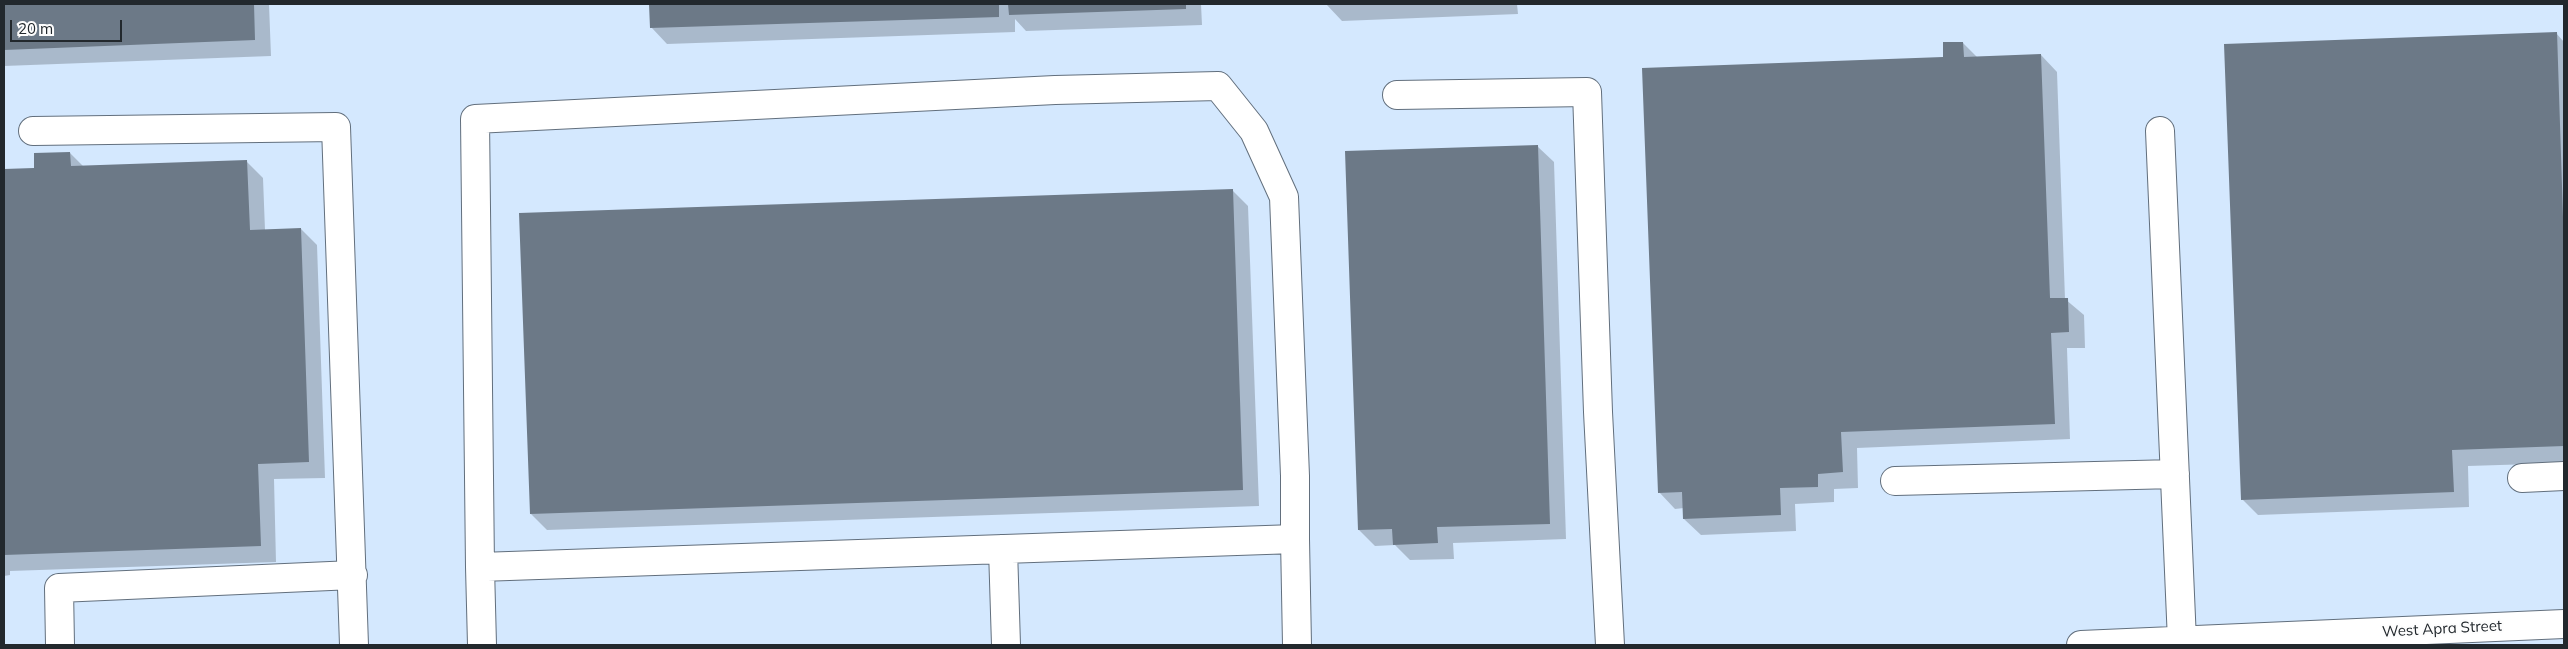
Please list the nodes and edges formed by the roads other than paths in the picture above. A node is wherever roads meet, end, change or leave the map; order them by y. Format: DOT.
graph roads {
  1 [pos="1397,95"];
  2 [pos="34,132"];
  3 [pos="2160,132"];
  4 [pos="2175,474"];
  5 [pos="2564,476"];
  6 [pos="2522,478"];
  7 [pos="1895,481"];
  8 [pos="1295,538"];
  9 [pos="1003,548"];
  10 [pos="480,567"];
  11 [pos="353,575"];
  12 [pos="2564,624"];
  13 [pos="2479,636"];
  14 [pos="2345,639"];
  15 [pos="2182,641"];
  16 [pos="2222,642"];
  17 [pos="60,645"];
  18 [pos="354,645"];
  19 [pos="482,645"];
  20 [pos="1006,645"];
  21 [pos="1297,645"];
  22 [pos="1610,645"];
  23 [pos="2081,645"];
  24 [pos="2094,645"];
  1 -- 22 [label="street"];
  2 -- 11 [label="street"];
  3 -- 4 [label="street"];
  4 -- 7 [label="street"];
  4 -- 15 [label="street"];
  5 -- 6 [label="street"];
  8 -- 9 [label="street"];
  8 -- 10 [label="street"];
  8 -- 21 [label="street"];
  9 -- 10 [label="street"];
  9 -- 20 [label="street"];
  10 -- 19 [label="street"];
  11 -- 17 [label="street"];
  11 -- 18 [label="street"];
  12 -- 13 [label="street, West Apra Street"];
  13 -- 14 [label="street, West Apra Street"];
  14 -- 16 [label="street, West Apra Street"];
  15 -- 16 [label="street, West Apra Street"];
  15 -- 24 [label="street, West Apra Street"];
  23 -- 24 [label="street, West Apra Street"];
}
